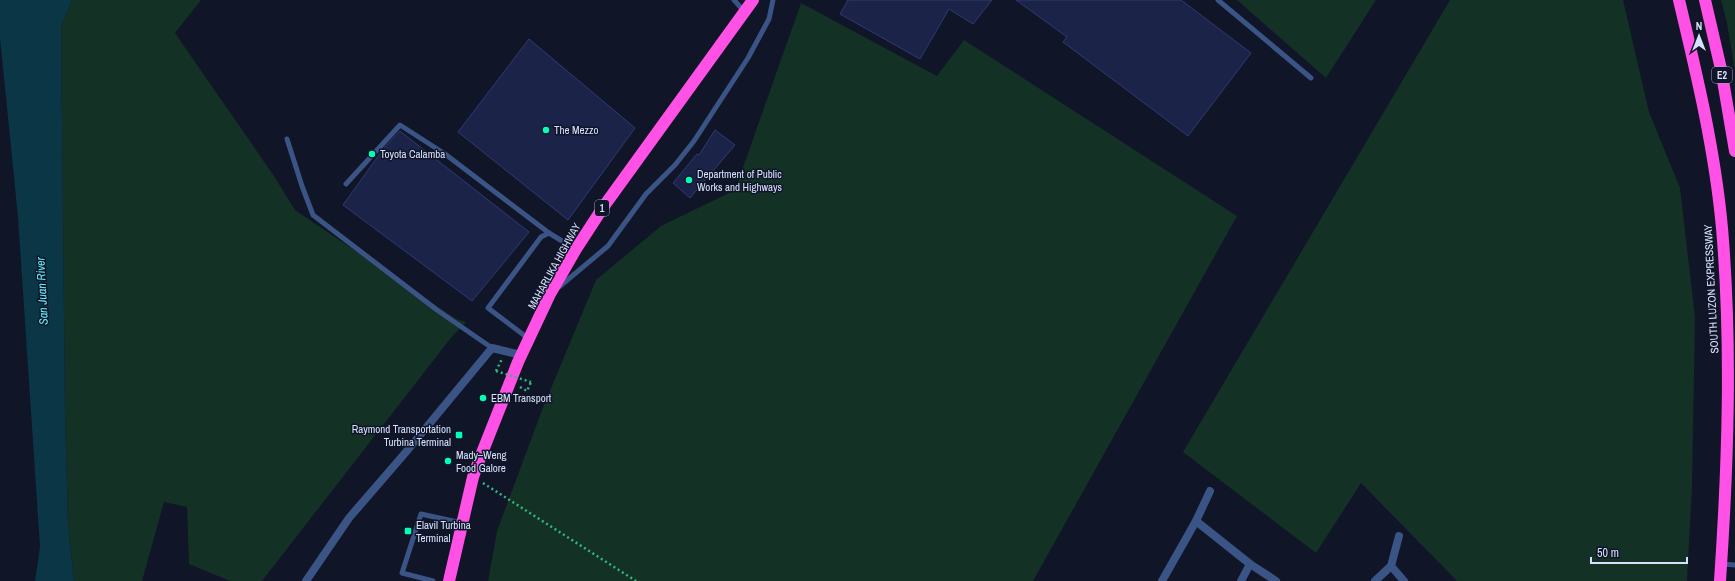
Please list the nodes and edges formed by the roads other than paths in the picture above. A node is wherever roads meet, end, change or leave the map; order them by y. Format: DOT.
graph roads {
  1 [pos="734,0"];
  2 [pos="753,0"];
  3 [pos="773,0"];
  4 [pos="1218,0"];
  5 [pos="1679,0"];
  6 [pos="1704,0"];
  7 [pos="744,11"];
  8 [pos="1311,78"];
  9 [pos="287,139"];
  10 [pos="1735,151"];
  11 [pos="346,184"];
  12 [pos="549,233"];
  13 [pos="576,249"];
  14 [pos="550,294"];
  15 [pos="530,339"];
  16 [pos="492,348"];
  17 [pos="521,355"];
  18 [pos="1210,491"];
  19 [pos="1196,521"];
  20 [pos="463,523"];
  21 [pos="1399,536"];
  22 [pos="1250,564"];
  23 [pos="1721,564"];
  24 [pos="1735,564"];
  25 [pos="1391,566"];
  26 [pos="306,581"];
  27 [pos="433,581"];
  28 [pos="449,581"];
  29 [pos="1162,581"];
  30 [pos="1241,581"];
  31 [pos="1276,581"];
  32 [pos="1375,581"];
  33 [pos="1404,581"];
  34 [pos="1720,581"];
  1 -- 7 [label="lane"];
  2 -- 7 [label="highway, MAHARLIKA HIGHWAY / 1"];
  3 -- 14 [label="lane"];
  4 -- 8 [label="lane"];
  5 -- 23 [label="highway, SOUTH LUZON EXPRESSWAY / E2"];
  6 -- 10 [label="highway, E2"];
  7 -- 13 [label="highway, MAHARLIKA HIGHWAY / 1"];
  9 -- 16 [label="lane"];
  11 -- 12 [label="lane"];
  12 -- 13 [label="lane"];
  12 -- 15 [label="lane"];
  13 -- 14 [label="highway, MAHARLIKA HIGHWAY / 1"];
  14 -- 15 [label="highway, MAHARLIKA HIGHWAY / 1"];
  15 -- 17 [label="highway, MAHARLIKA HIGHWAY / 1"];
  16 -- 17 [label="street"];
  16 -- 26 [label="street"];
  17 -- 20 [label="highway, MAHARLIKA HIGHWAY / 1"];
  18 -- 19 [label="street"];
  19 -- 22 [label="street"];
  19 -- 29 [label="street"];
  20 -- 27 [label="lane"];
  20 -- 28 [label="highway, MAHARLIKA HIGHWAY / 1"];
  21 -- 25 [label="street"];
  22 -- 30 [label="street"];
  22 -- 31 [label="street"];
  23 -- 24 [label="lane"];
  23 -- 34 [label="highway, SOUTH LUZON EXPRESSWAY / E2"];
  25 -- 32 [label="street"];
  25 -- 33 [label="street"];
}
